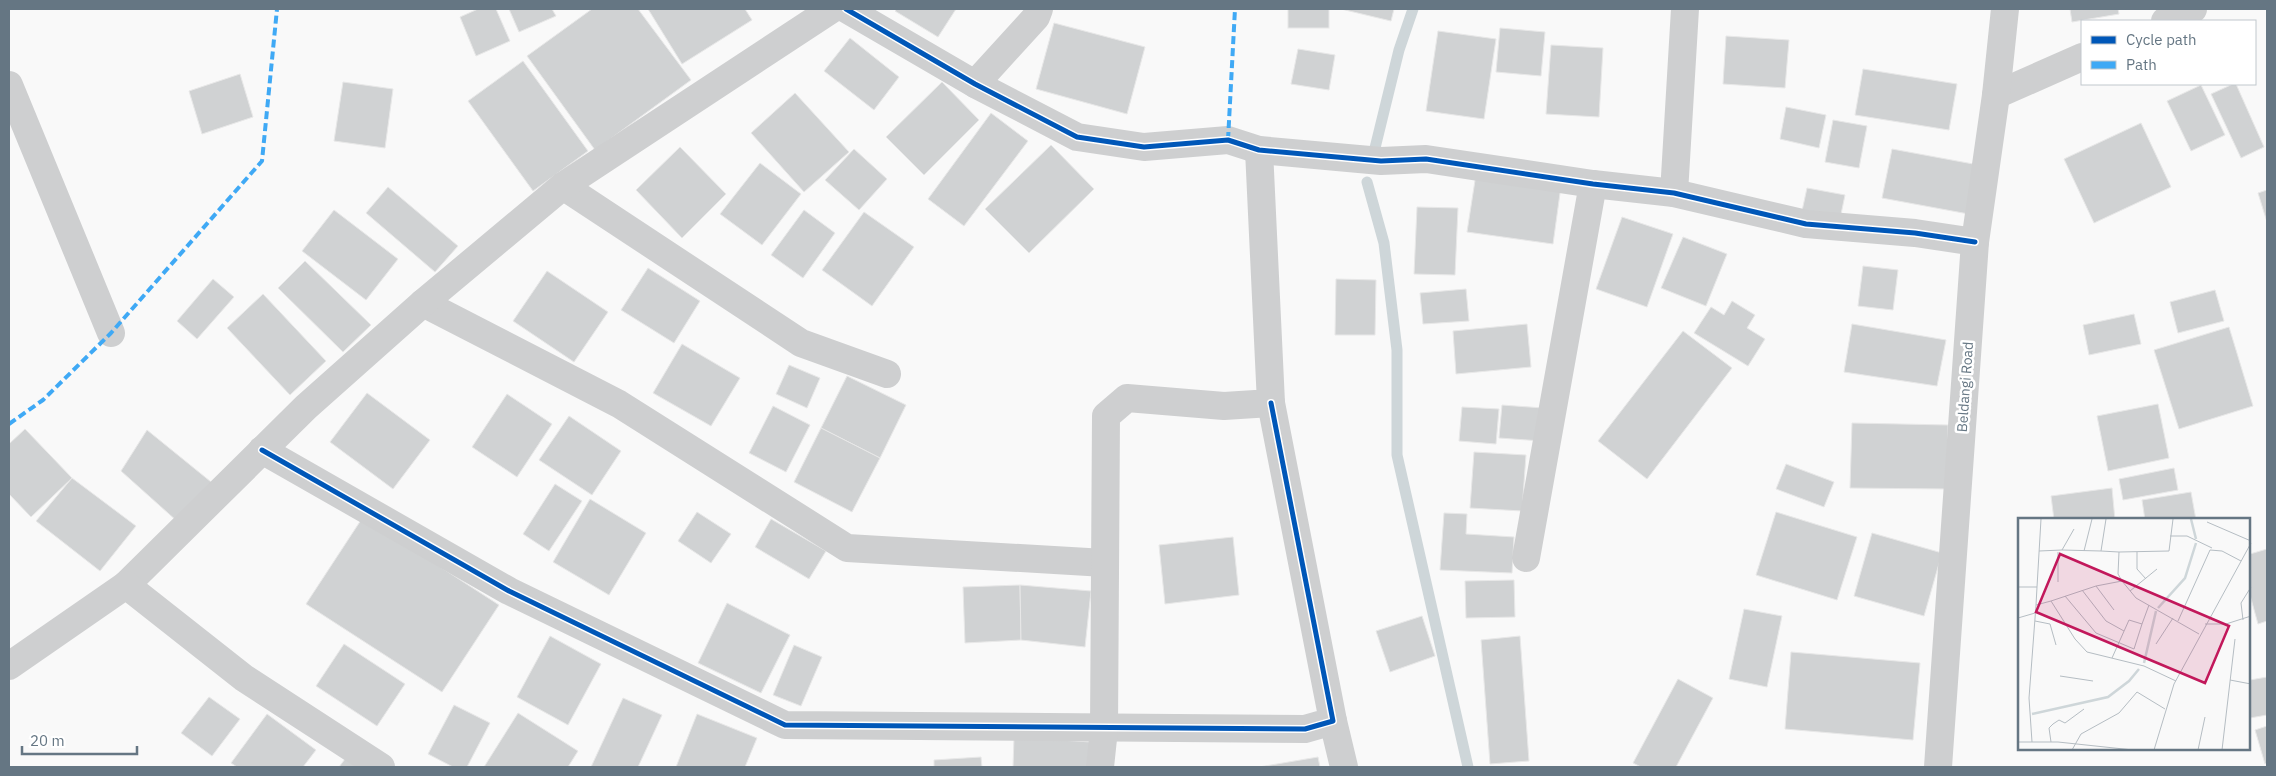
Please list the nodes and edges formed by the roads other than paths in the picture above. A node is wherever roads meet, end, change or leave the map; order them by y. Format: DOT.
graph roads {
  1 [pos="832,9"];
  2 [pos="846,9"];
  3 [pos="1040,9"];
  4 [pos="1685,9"];
  5 [pos="2005,9"];
  6 [pos="2194,9"];
  7 [pos="2167,20"];
  8 [pos="2081,57"];
  9 [pos="975,84"];
  10 [pos="9,85"];
  11 [pos="1996,95"];
  12 [pos="1259,150"];
  13 [pos="1593,184"];
  14 [pos="563,186"];
  15 [pos="1674,193"];
  16 [pos="1975,242"];
  17 [pos="423,303"];
  18 [pos="111,333"];
  19 [pos="886,374"];
  20 [pos="1271,404"];
  21 [pos="262,450"];
  22 [pos="1526,558"];
  23 [pos="1105,563"];
  24 [pos="126,585"];
  25 [pos="9,666"];
  26 [pos="1333,721"];
  27 [pos="1104,729"];
  28 [pos="380,767"];
  29 [pos="1100,767"];
  30 [pos="1344,767"];
  31 [pos="1938,767"];
  1 -- 14 [label="street"];
  2 -- 9 [label="street"];
  3 -- 9 [label="street"];
  4 -- 15 [label="street"];
  5 -- 11 [label="street, Beldangi Road"];
  6 -- 7 [label="street"];
  8 -- 11 [label="street"];
  9 -- 12 [label="street"];
  10 -- 18 [label="street"];
  11 -- 16 [label="street, Beldangi Road"];
  12 -- 13 [label="street"];
  12 -- 20 [label="street"];
  13 -- 15 [label="street"];
  13 -- 22 [label="street"];
  14 -- 17 [label="street"];
  14 -- 19 [label="street"];
  15 -- 16 [label="street"];
  16 -- 31 [label="street, Beldangi Road"];
  17 -- 21 [label="street"];
  17 -- 23 [label="street"];
  20 -- 23 [label="street"];
  20 -- 26 [label="street"];
  21 -- 24 [label="street"];
  21 -- 27 [label="street"];
  23 -- 27 [label="street"];
  24 -- 25 [label="street"];
  24 -- 28 [label="street"];
  26 -- 27 [label="street"];
  26 -- 30 [label="street"];
  27 -- 29 [label="street"];
}
